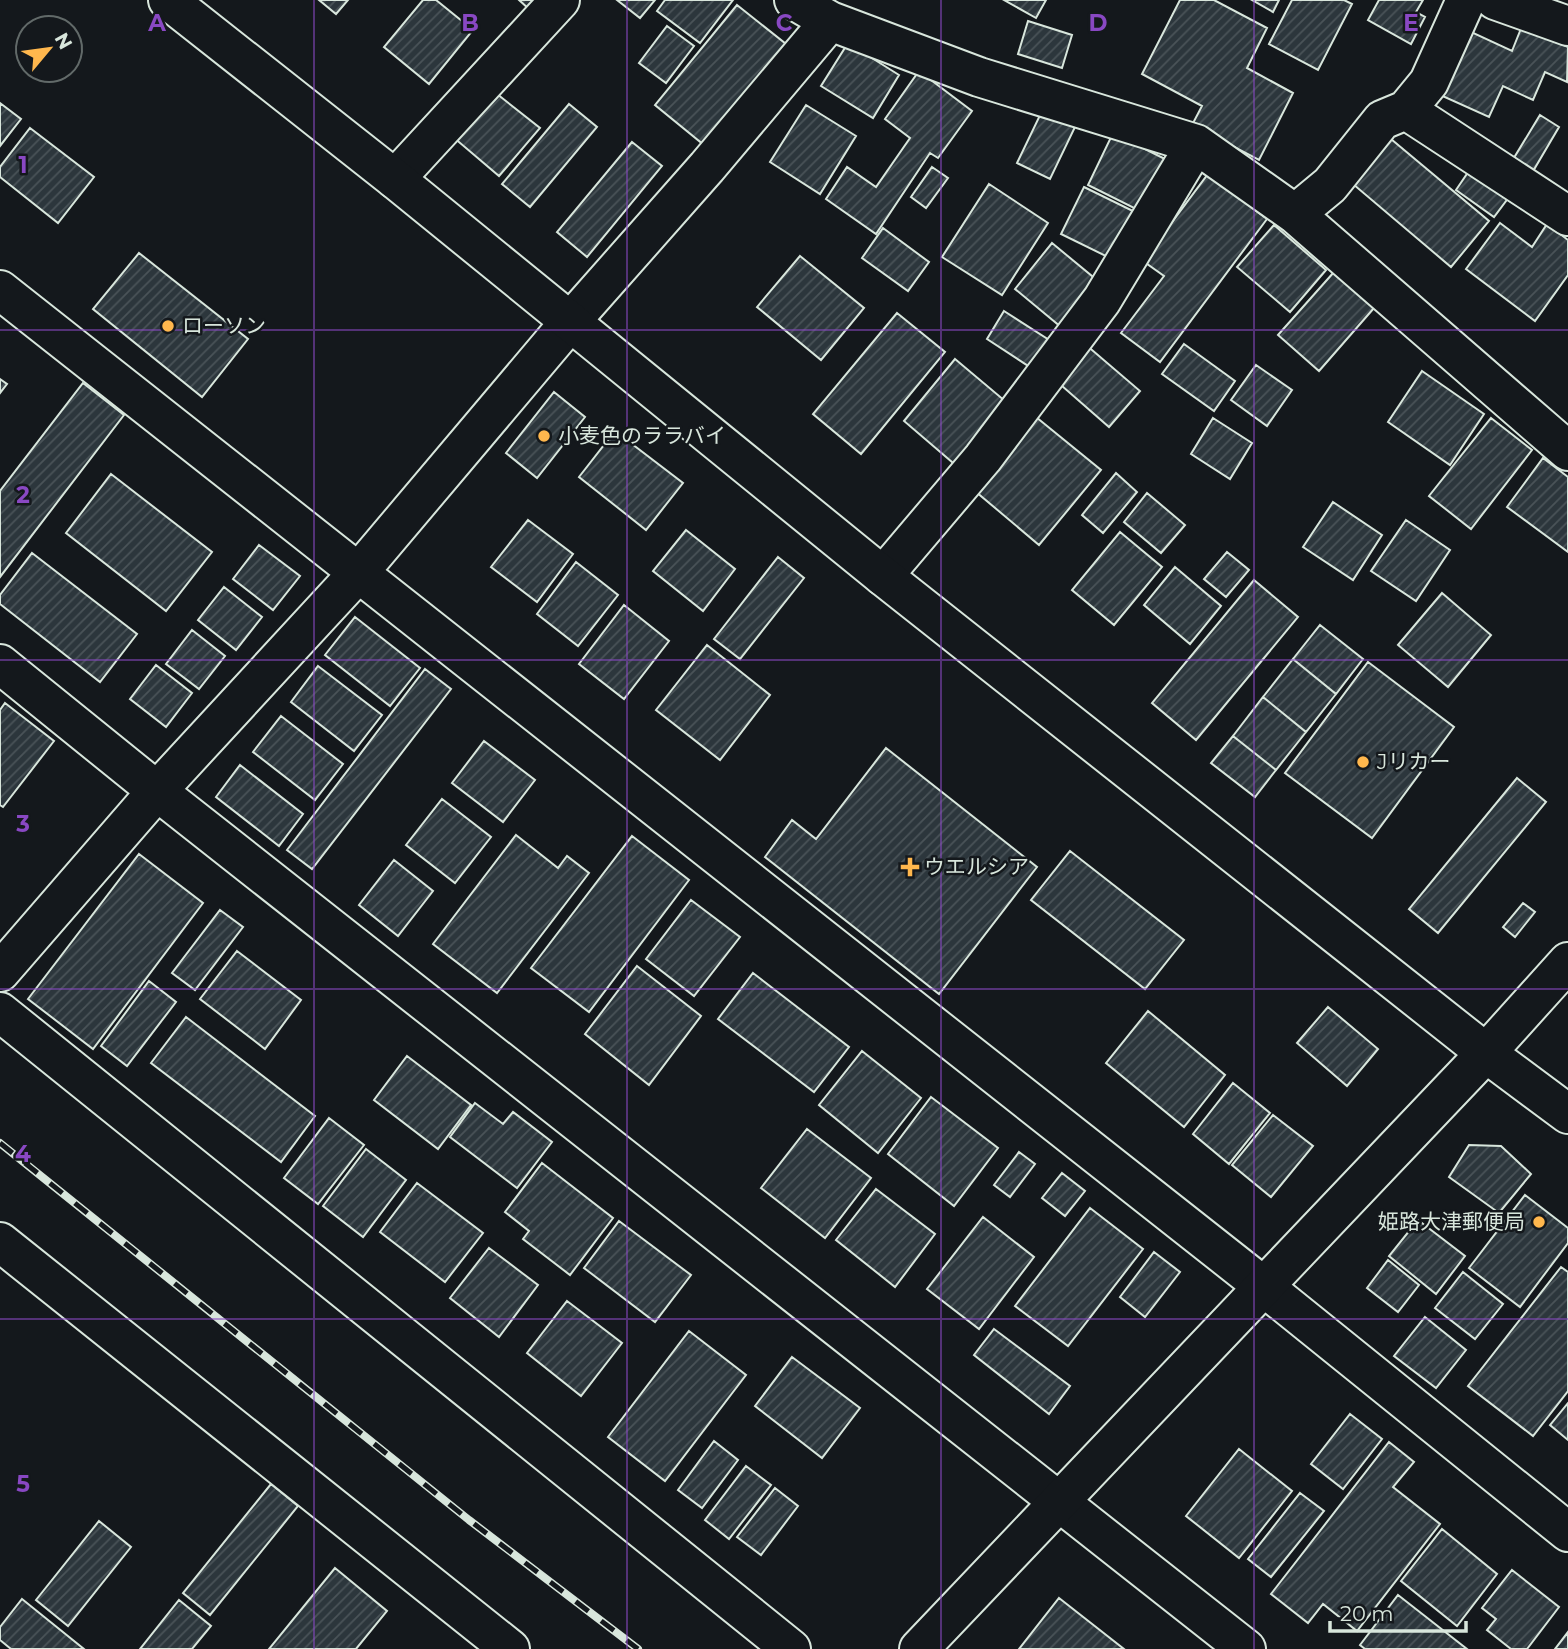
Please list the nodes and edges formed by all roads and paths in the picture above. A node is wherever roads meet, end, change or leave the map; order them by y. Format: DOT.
graph roads {
  1 [pos="168,0"];
  2 [pos="560,0"];
  3 [pos="794,0"];
  4 [pos="1466,0"];
  5 [pos="1494,0"];
  6 [pos="830,21"];
  7 [pos="1568,26"];
  8 [pos="1405,110"];
  9 [pos="1196,144"];
  10 [pos="395,179"];
  11 [pos="1296,214"];
  12 [pos="1568,216"];
  13 [pos="0,290"];
  14 [pos="570,322"];
  15 [pos="1568,451"];
  16 [pos="359,572"];
  17 [pos="883,576"];
  18 [pos="0,664"];
  19 [pos="157,791"];
  20 [pos="1568,962"];
  21 [pos="0,972"];
  22 [pos="0,1012"];
  23 [pos="1486,1052"];
  24 [pos="1568,1114"];
  25 [pos="0,1242"];
  26 [pos="1263,1286"];
  27 [pos="1060,1501"];
  28 [pos="1568,1532"];
  29 [pos="510,1649"];
  30 [pos="791,1649"];
  31 [pos="919,1649"];
  32 [pos="1246,1649"];
  1 -- 10 [label="street"];
  2 -- 10 [label="street"];
  3 -- 6 [label="street"];
  4 -- 8 [label="street"];
  5 -- 7 [label="street"];
  6 -- 9 [label="street"];
  6 -- 14 [label="street"];
  8 -- 11 [label="street"];
  8 -- 12 [label="street"];
  9 -- 11 [label="street"];
  9 -- 17 [label="street"];
  10 -- 14 [label="street"];
  11 -- 15 [label="street"];
  13 -- 16 [label="street"];
  14 -- 16 [label="street"];
  14 -- 17 [label="street"];
  16 -- 19 [label="street"];
  16 -- 26 [label="street"];
  17 -- 23 [label="street"];
  18 -- 19 [label="street"];
  19 -- 21 [label="street"];
  19 -- 27 [label="street"];
  20 -- 23 [label="street"];
  22 -- 30 [label="street"];
  23 -- 24 [label="street"];
  23 -- 26 [label="street"];
  25 -- 29 [label="street"];
  26 -- 27 [label="street"];
  26 -- 28 [label="street"];
  27 -- 31 [label="street"];
  27 -- 32 [label="street"];
}
